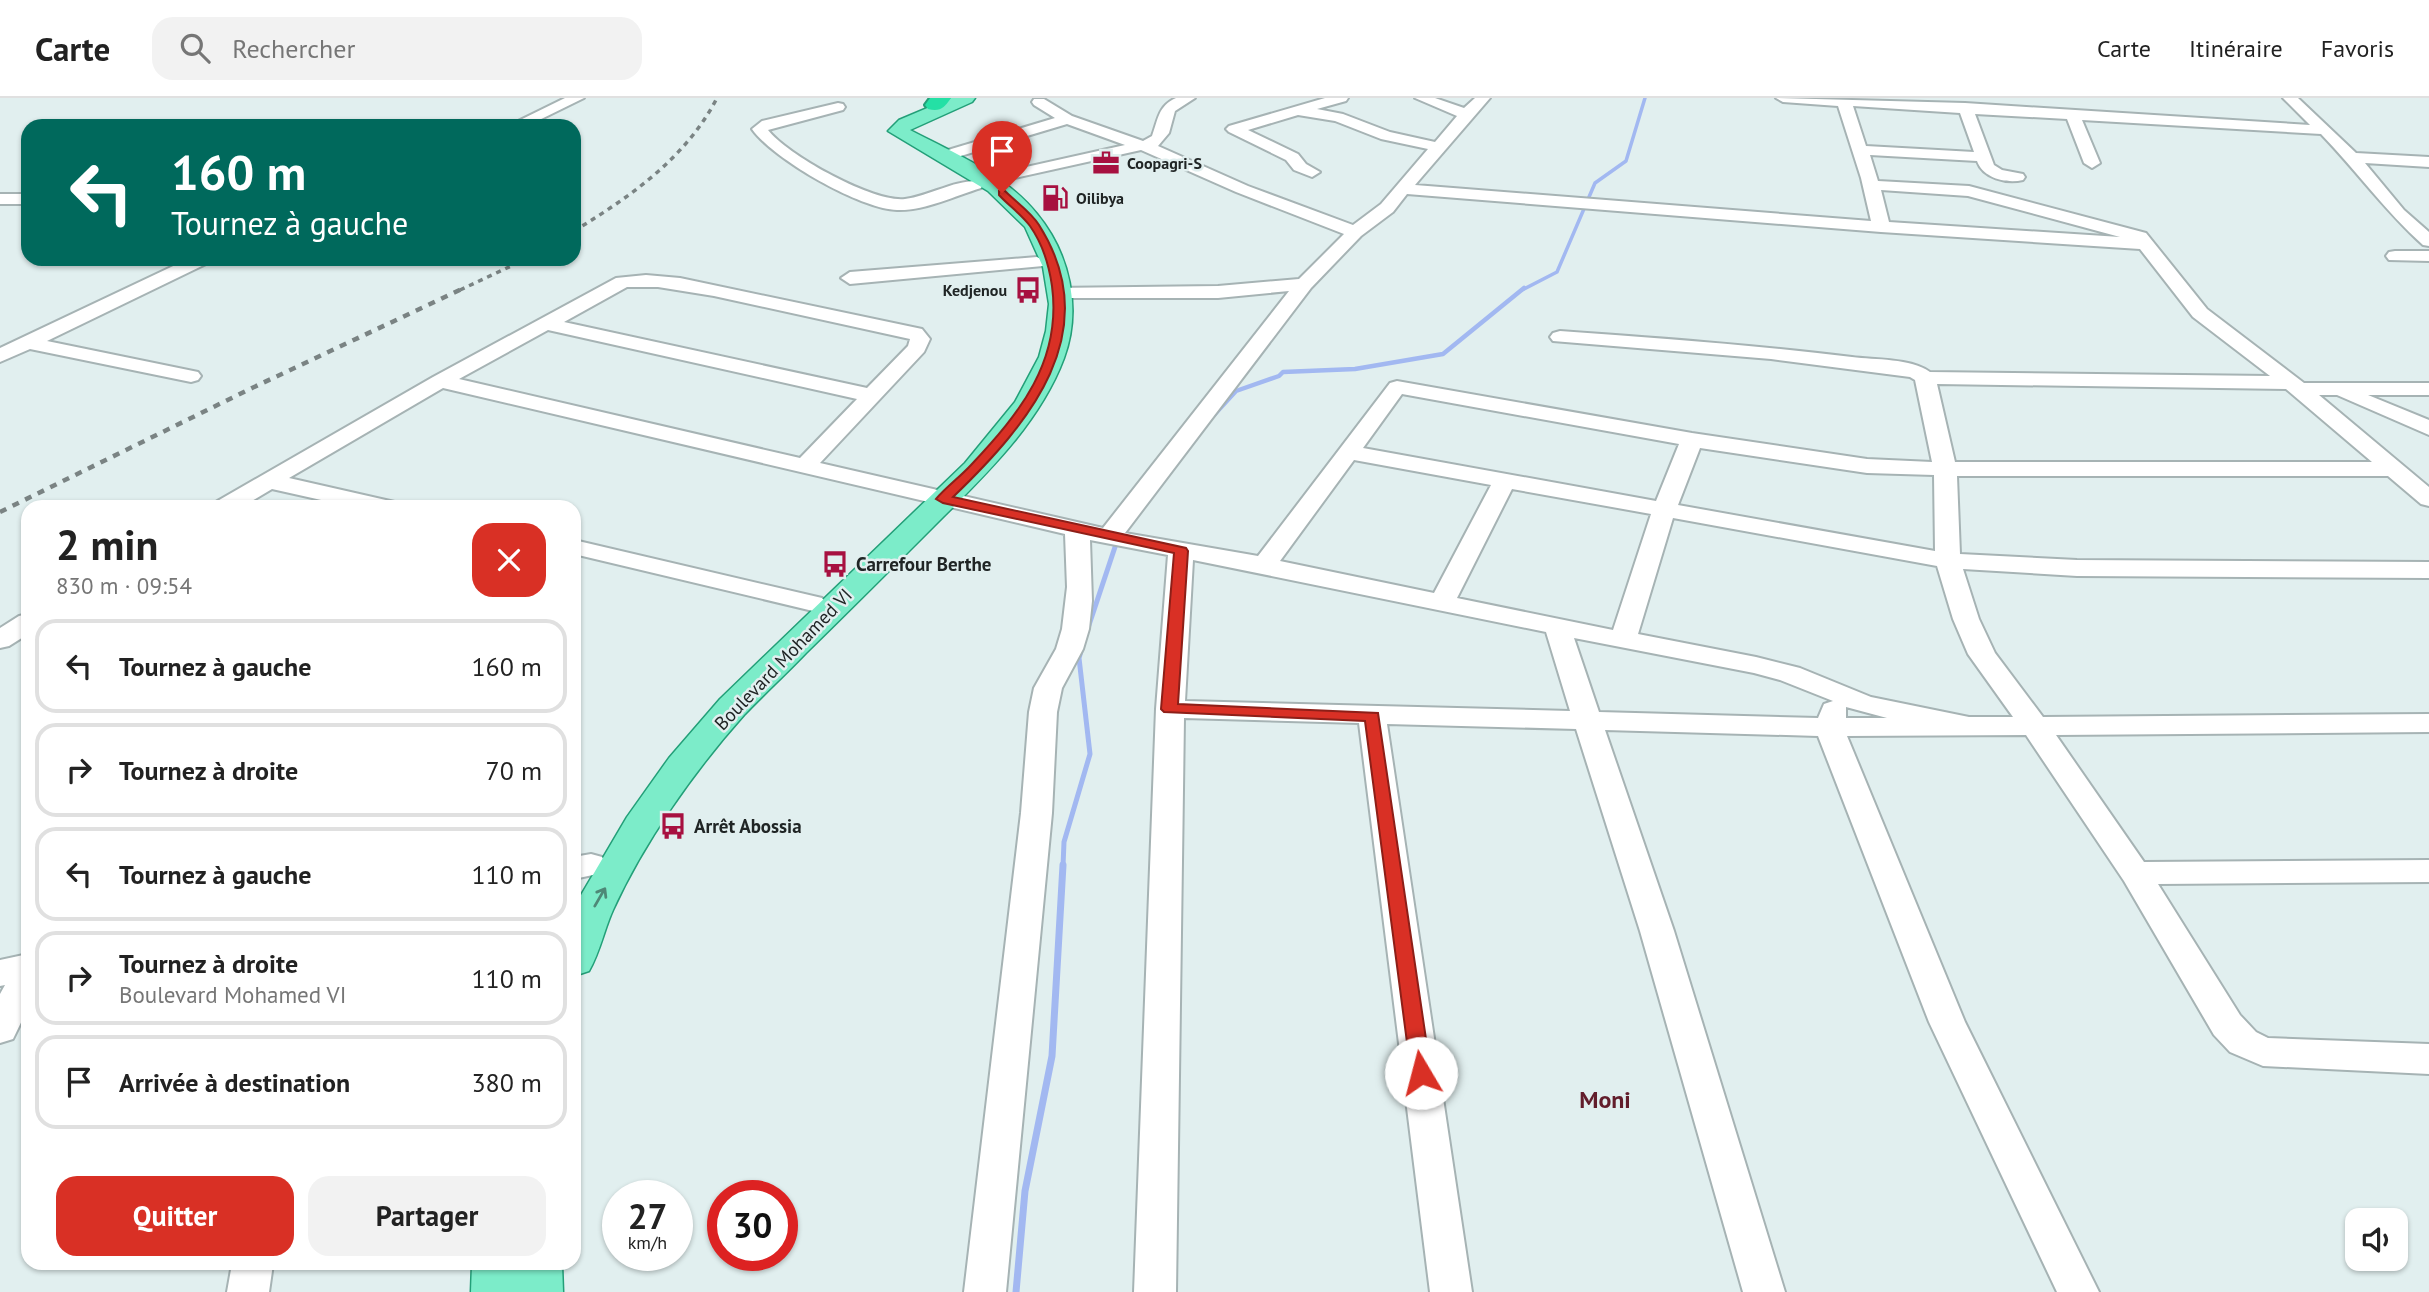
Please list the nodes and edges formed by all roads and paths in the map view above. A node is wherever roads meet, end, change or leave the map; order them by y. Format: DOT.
graph roads {
  1 [pos="577,98"];
  2 [pos="966,98"];
  3 [pos="1188,98"];
  4 [pos="1341,98"];
  5 [pos="1422,98"];
  6 [pos="1483,98"];
  7 [pos="1783,98"];
  8 [pos="2290,98"];
  9 [pos="1843,99"];
  10 [pos="941,100"];
  11 [pos="1039,102"];
  12 [pos="838,107"];
  13 [pos="1965,107"];
  14 [pos="1299,111"];
  15 [pos="1465,114"];
  16 [pos="2072,114"];
  17 [pos="530,119"];
  18 [pos="1067,119"];
  19 [pos="2201,124"];
  20 [pos="2244,125"];
  21 [pos="2325,130"];
  22 [pos="1144,146"];
  23 [pos="1438,147"];
  24 [pos="1858,150"];
  25 [pos="944,156"];
  26 [pos="2352,157"];
  27 [pos="1983,158"];
  28 [pos="2429,162"];
  29 [pos="2092,163"];
  30 [pos="1312,172"];
  31 [pos="2017,177"];
  32 [pos="980,183"];
  33 [pos="1872,185"];
  34 [pos="1403,189"];
  35 [pos="0,199"];
  36 [pos="21,199"];
  37 [pos="1881,227"];
  38 [pos="1355,232"];
  39 [pos="2429,241"];
  40 [pos="2146,244"];
  41 [pos="2395,256"];
  42 [pos="2429,256"];
  43 [pos="1037,262"];
  44 [pos="188,266"];
  45 [pos="849,278"];
  46 [pos="1304,284"];
  47 [pos="1059,292"];
  48 [pos="546,324"];
  49 [pos="1560,337"];
  50 [pos="28,343"];
  51 [pos="0,356"];
  52 [pos="191,376"];
  53 [pos="1925,378"];
  54 [pos="440,381"];
  55 [pos="2295,386"];
  56 [pos="2333,388"];
  57 [pos="2399,388"];
  58 [pos="2429,389"];
  59 [pos="873,396"];
  60 [pos="2429,422"];
  61 [pos="2429,428"];
  62 [pos="1692,440"];
  63 [pos="1348,452"];
  64 [pos="804,467"];
  65 [pos="1945,469"];
  66 [pos="2395,469"];
  67 [pos="1505,480"];
  68 [pos="269,481"];
  69 [pos="933,497"];
  70 [pos="2429,499"];
  71 [pos="236,500"];
  72 [pos="355,500"];
  73 [pos="1664,510"];
  74 [pos="1077,530"];
  75 [pos="1109,537"];
  76 [pos="581,549"];
  77 [pos="1181,551"];
  78 [pos="1948,561"];
  79 [pos="1264,565"];
  80 [pos="2429,570"];
  81 [pos="1442,602"];
  82 [pos="813,603"];
  83 [pos="21,626"];
  84 [pos="1557,627"];
  85 [pos="1623,639"];
  86 [pos="0,640"];
  87 [pos="1838,693"];
  88 [pos="1170,709"];
  89 [pos="1372,716"];
  90 [pos="1586,719"];
  91 [pos="2429,723"];
  92 [pos="1961,724"];
  93 [pos="2034,724"];
  94 [pos="1829,727"];
  95 [pos="582,867"];
  96 [pos="2429,871"];
  97 [pos="2135,873"];
  98 [pos="581,942"];
  99 [pos="21,968"];
  100 [pos="0,973"];
  101 [pos="21,987"];
  102 [pos="0,1028"];
  103 [pos="2429,1059"];
  104 [pos="252,1270"];
  105 [pos="498,1270"];
  106 [pos="537,1270"];
  107 [pos="248,1292"];
  108 [pos="497,1292"];
  109 [pos="537,1292"];
  110 [pos="985,1292"];
  111 [pos="1155,1292"];
  112 [pos="1451,1292"];
  113 [pos="1764,1292"];
  114 [pos="2078,1292"];
  1 -- 17 [label="street"];
  2 -- 25 [label="main road, Boulevard Mohamed VI"];
  3 -- 22 [label="street"];
  4 -- 14 [label="street"];
  5 -- 15 [label="street"];
  6 -- 15 [label="street"];
  7 -- 9 [label="street"];
  8 -- 21 [label="street"];
  9 -- 13 [label="street"];
  9 -- 24 [label="street"];
  10 -- 32 [label="main road, Boulevard Mohamed VI"];
  11 -- 18 [label="street"];
  12 -- 32 [label="street"];
  13 -- 16 [label="street"];
  13 -- 27 [label="street"];
  14 -- 23 [label="street"];
  14 -- 30 [label="street"];
  15 -- 23 [label="street"];
  16 -- 19 [label="street"];
  16 -- 29 [label="street"];
  18 -- 22 [label="street"];
  18 -- 25 [label="street"];
  19 -- 20 [label="street"];
  19 -- 20 [label="street"];
  20 -- 21 [label="street"];
  21 -- 26 [label="street"];
  22 -- 32 [label="street"];
  22 -- 38 [label="street"];
  23 -- 34 [label="street"];
  24 -- 27 [label="street"];
  24 -- 33 [label="street"];
  25 -- 32 [label="main road, Boulevard Mohamed VI"];
  26 -- 28 [label="street"];
  26 -- 39 [label="street"];
  27 -- 31 [label="street"];
  32 -- 43 [label="main road, Boulevard Mohamed VI"];
  32 -- 47 [label="main road, Boulevard Mohamed VI"];
  33 -- 37 [label="street"];
  33 -- 40 [label="street"];
  34 -- 37 [label="street"];
  34 -- 38 [label="street"];
  35 -- 36 [label="street"];
  37 -- 40 [label="street"];
  38 -- 46 [label="street"];
  40 -- 55 [label="street"];
  41 -- 42 [label="street"];
  43 -- 45 [label="street"];
  43 -- 69 [label="main road, Boulevard Mohamed VI"];
  44 -- 50 [label="street"];
  46 -- 47 [label="street"];
  46 -- 75 [label="street"];
  47 -- 69 [label="main road, Boulevard Mohamed VI"];
  48 -- 54 [label="street"];
  48 -- 59 [label="street"];
  48 -- 59 [label="street"];
  49 -- 53 [label="street"];
  50 -- 51 [label="street"];
  50 -- 52 [label="street"];
  53 -- 55 [label="street"];
  53 -- 65 [label="street"];
  54 -- 64 [label="street"];
  54 -- 68 [label="street"];
  55 -- 56 [label="street"];
  55 -- 66 [label="street"];
  56 -- 57 [label="street"];
  56 -- 61 [label="street"];
  57 -- 58 [label="street"];
  57 -- 60 [label="street"];
  59 -- 64 [label="street"];
  62 -- 63 [label="street"];
  62 -- 65 [label="street"];
  62 -- 73 [label="street"];
  63 -- 67 [label="street"];
  63 -- 79 [label="street"];
  64 -- 69 [label="street"];
  65 -- 66 [label="street"];
  65 -- 78 [label="street"];
  66 -- 70 [label="street"];
  67 -- 73 [label="street"];
  67 -- 81 [label="street"];
  68 -- 71 [label="street"];
  68 -- 72 [label="street"];
  69 -- 74 [label="street"];
  69 -- 82 [label="main road, Boulevard Mohamed VI"];
  98 -- 69 [label="main road, Boulevard Mohamed VI, one-way"];
  73 -- 78 [label="street"];
  73 -- 85 [label="street"];
  74 -- 75 [label="street"];
  74 -- 110 [label="street"];
  75 -- 77 [label="street"];
  76 -- 82 [label="street"];
  77 -- 79 [label="street"];
  77 -- 88 [label="street"];
  78 -- 80 [label="street"];
  78 -- 93 [label="street"];
  79 -- 81 [label="street"];
  81 -- 84 [label="street"];
  82 -- 95 [label="main road, Boulevard Mohamed VI"];
  83 -- 86 [label="street"];
  84 -- 85 [label="street"];
  84 -- 90 [label="street"];
  85 -- 87 [label="street"];
  87 -- 92 [label="street"];
  87 -- 94 [label="street"];
  88 -- 89 [label="street"];
  88 -- 111 [label="street"];
  89 -- 90 [label="street"];
  89 -- 112 [label="street"];
  90 -- 94 [label="street"];
  90 -- 113 [label="street"];
  91 -- 93 [label="street"];
  92 -- 93 [label="street"];
  92 -- 94 [label="street"];
  93 -- 97 [label="street"];
  94 -- 114 [label="street"];
  96 -- 97 [label="street"];
  97 -- 103 [label="street"];
  99 -- 100 [label="street"];
  101 -- 102 [label="street"];
  104 -- 107 [label="street"];
  105 -- 108 [label="main road"];
  106 -- 109 [label="main road"];
}
